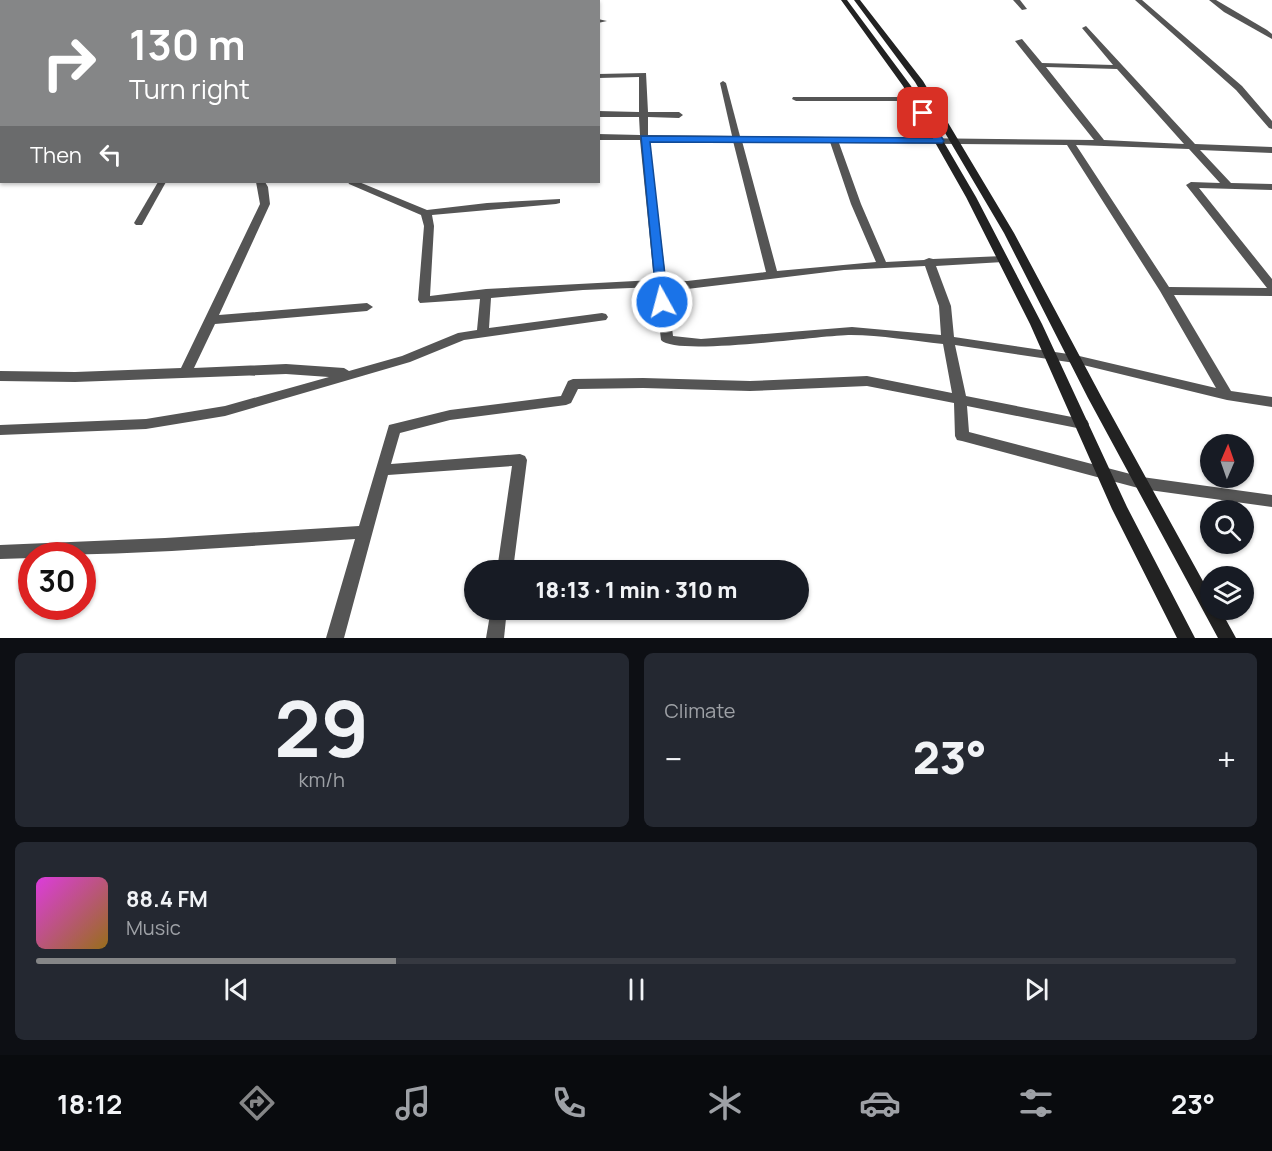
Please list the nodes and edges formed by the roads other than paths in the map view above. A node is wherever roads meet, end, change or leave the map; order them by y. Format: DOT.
graph roads {
  1 [pos="844,0"];
  2 [pos="857,0"];
  3 [pos="1016,0"];
  4 [pos="1138,0"];
  5 [pos="1212,0"];
  6 [pos="1024,9"];
  7 [pos="1086,28"];
  8 [pos="1272,37"];
  9 [pos="1019,41"];
  10 [pos="1040,65"];
  11 [pos="1119,67"];
  12 [pos="600,76"];
  13 [pos="723,83"];
  14 [pos="796,99"];
  15 [pos="915,99"];
  16 [pos="600,114"];
  17 [pos="678,115"];
  18 [pos="645,116"];
  19 [pos="1272,126"];
  20 [pos="600,137"];
  21 [pos="644,138"];
  22 [pos="737,140"];
  23 [pos="834,140"];
  24 [pos="939,141"];
  25 [pos="955,141"];
  26 [pos="1070,142"];
  27 [pos="1101,143"];
  28 [pos="1191,146"];
  29 [pos="1272,150"];
  30 [pos="161,183"];
  31 [pos="261,183"];
  32 [pos="354,183"];
  33 [pos="1228,186"];
  34 [pos="1272,188"];
  35 [pos="556,201"];
  36 [pos="426,213"];
  37 [pos="139,223"];
  38 [pos="1003,260"];
  39 [pos="929,261"];
  40 [pos="882,264"];
  41 [pos="773,276"];
  42 [pos="659,283"];
  43 [pos="1272,287"];
  44 [pos="1166,291"];
  45 [pos="1272,292"];
  46 [pos="486,293"];
  47 [pos="367,307"];
  48 [pos="602,317"];
  49 [pos="210,320"];
  50 [pos="483,333"];
  51 [pos="948,340"];
  52 [pos="1051,356"];
  53 [pos="1075,359"];
  54 [pos="351,373"];
  55 [pos="185,374"];
  56 [pos="0,376"];
  57 [pos="1227,395"];
  58 [pos="960,398"];
  59 [pos="1272,402"];
  60 [pos="1082,424"];
  61 [pos="0,430"];
  62 [pos="382,470"];
  63 [pos="1104,474"];
  64 [pos="1142,483"];
  65 [pos="1272,501"];
  66 [pos="364,532"];
  67 [pos="0,552"];
  68 [pos="506,560"];
  69 [pos="1200,589"];
  70 [pos="497,620"];
  71 [pos="1217,620"];
  72 [pos="335,638"];
  73 [pos="495,638"];
  74 [pos="1186,638"];
  75 [pos="1227,638"];
  1 -- 15 [label="street"];
  2 -- 25 [label="street"];
  3 -- 6 [label="street"];
  4 -- 19 [label="street"];
  5 -- 8 [label="street"];
  7 -- 11 [label="street"];
  9 -- 10 [label="street"];
  10 -- 11 [label="street"];
  10 -- 27 [label="street"];
  11 -- 28 [label="street"];
  12 -- 18 [label="street"];
  13 -- 22 [label="lane"];
  14 -- 15 [label="lane"];
  15 -- 24 [label="street"];
  16 -- 18 [label="street"];
  17 -- 18 [label="street"];
  18 -- 21 [label="street"];
  20 -- 21 [label="street"];
  21 -- 22 [label="street"];
  21 -- 42 [label="street"];
  22 -- 23 [label="street"];
  22 -- 41 [label="street"];
  23 -- 24 [label="street"];
  23 -- 40 [label="street"];
  24 -- 25 [label="street"];
  24 -- 38 [label="street"];
  25 -- 26 [label="street"];
  25 -- 53 [label="street"];
  26 -- 27 [label="street"];
  26 -- 44 [label="street"];
  27 -- 28 [label="street"];
  28 -- 29 [label="street"];
  28 -- 33 [label="street"];
  30 -- 37 [label="lane"];
  31 -- 49 [label="street"];
  32 -- 36 [label="street"];
  33 -- 34 [label="street"];
  33 -- 43 [label="street"];
  35 -- 36 [label="street"];
  36 -- 46 [label="street"];
  38 -- 39 [label="street"];
  38 -- 52 [label="street"];
  39 -- 40 [label="street"];
  39 -- 51 [label="street"];
  40 -- 41 [label="street"];
  41 -- 42 [label="street"];
  42 -- 46 [label="street"];
  42 -- 51 [label="street"];
  44 -- 45 [label="street"];
  44 -- 57 [label="street"];
  46 -- 50 [label="street"];
  47 -- 49 [label="street"];
  48 -- 50 [label="street"];
  49 -- 55 [label="street"];
  50 -- 54 [label="street"];
  51 -- 52 [label="street"];
  51 -- 58 [label="street"];
  52 -- 53 [label="street"];
  52 -- 60 [label="street"];
  53 -- 57 [label="street"];
  53 -- 64 [label="street"];
  54 -- 55 [label="street"];
  54 -- 61 [label="street"];
  55 -- 56 [label="street"];
  57 -- 59 [label="street"];
  58 -- 60 [label="street"];
  58 -- 62 [label="street"];
  58 -- 63 [label="street"];
  60 -- 63 [label="street"];
  62 -- 66 [label="street"];
  62 -- 68 [label="street"];
  63 -- 64 [label="street"];
  63 -- 74 [label="street"];
  64 -- 65 [label="street"];
  64 -- 69 [label="street"];
  66 -- 67 [label="street"];
  66 -- 72 [label="street"];
  70 -- 73 [label="street"];
  71 -- 75 [label="street"];
}
